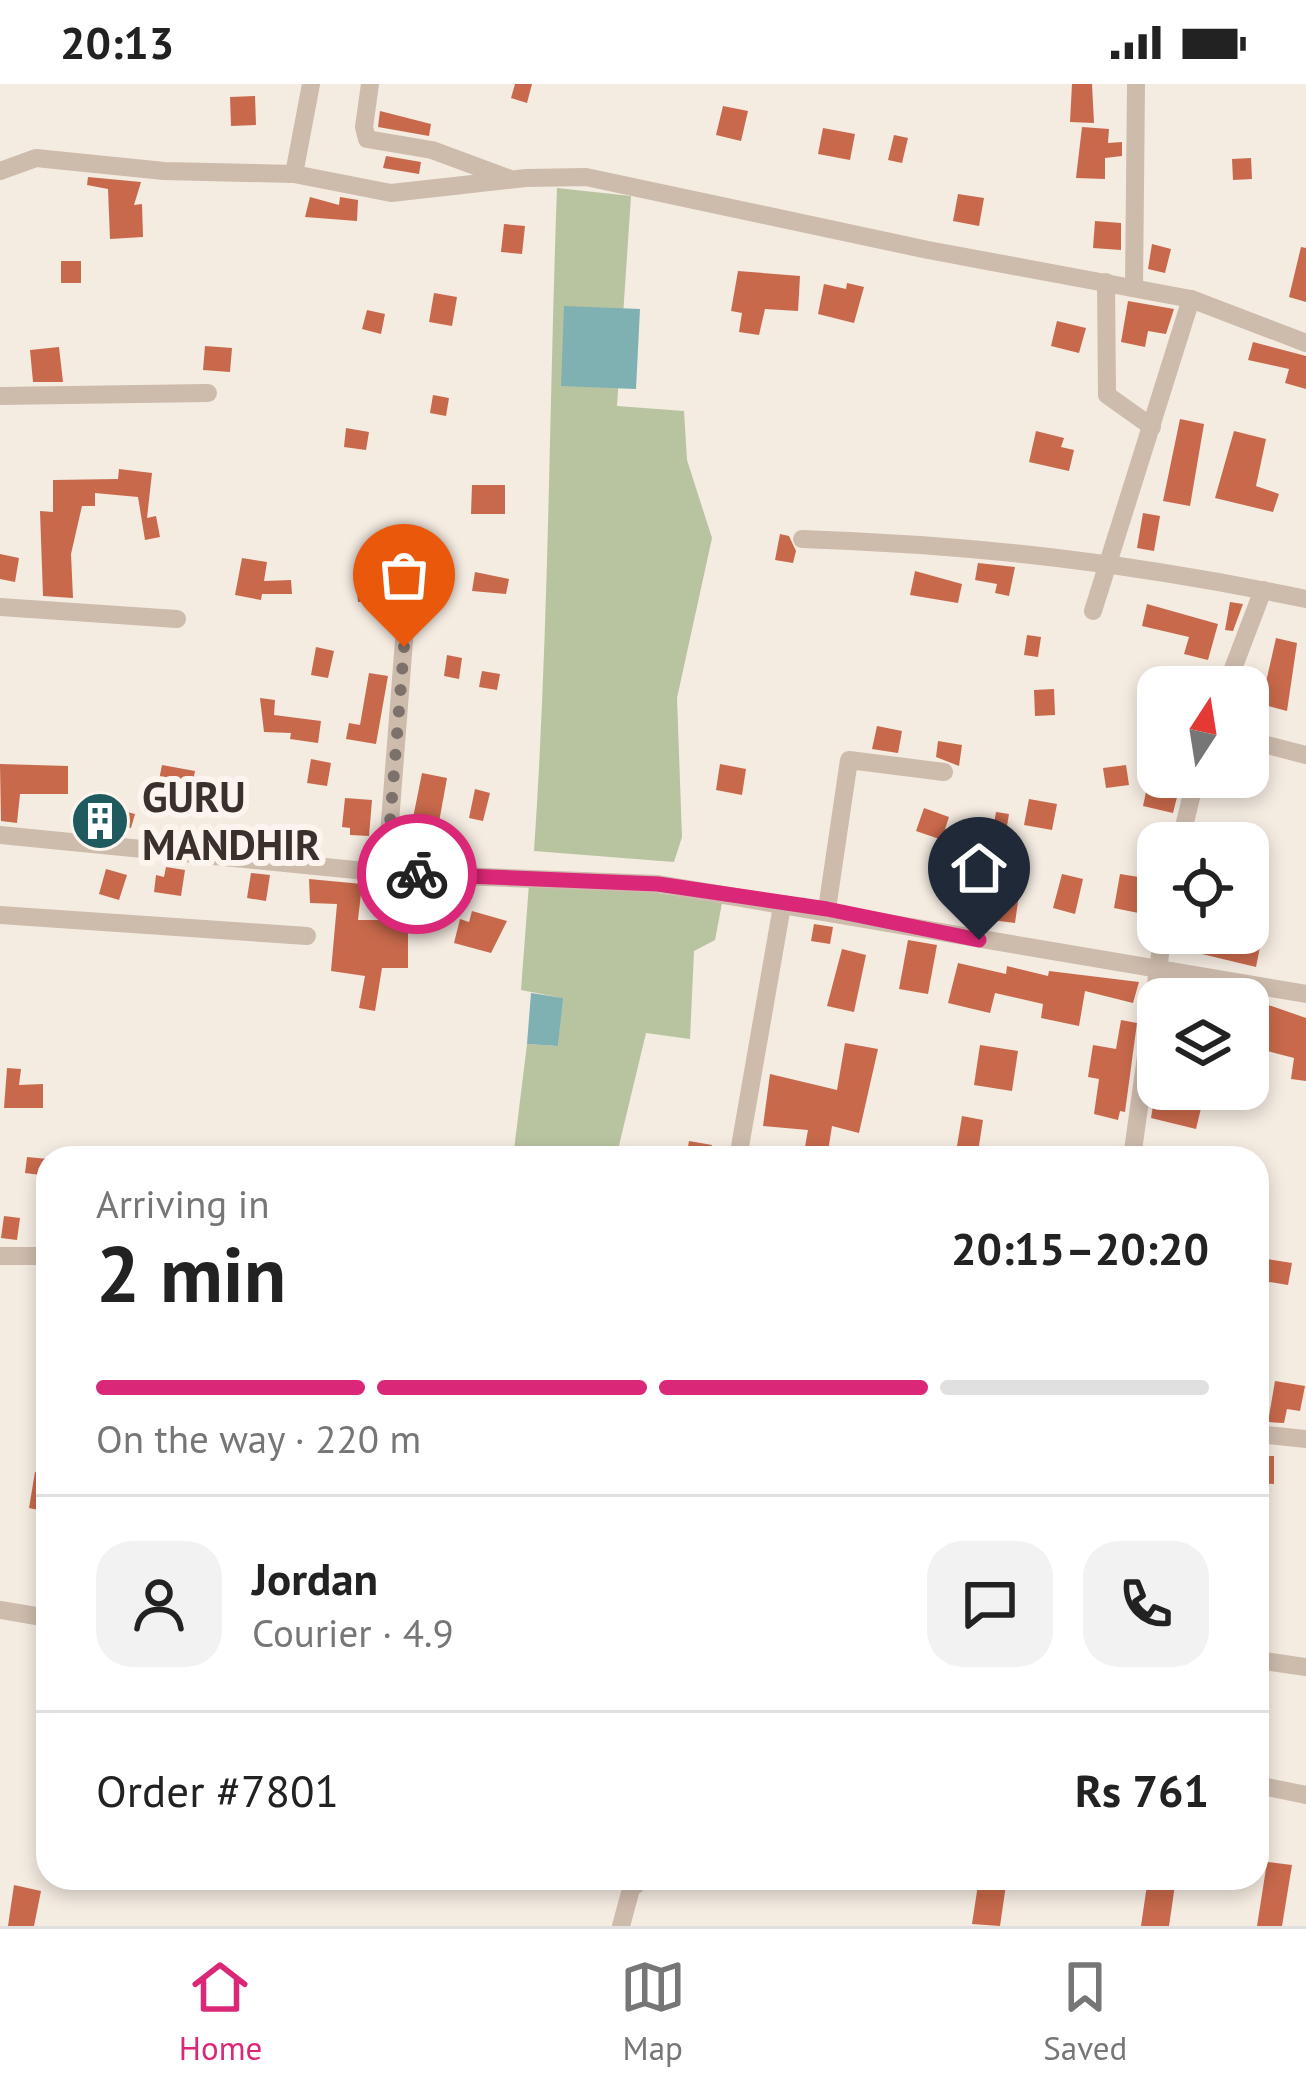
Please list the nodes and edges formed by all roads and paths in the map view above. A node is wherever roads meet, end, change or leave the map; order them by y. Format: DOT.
graph roads {
  1 [pos="310,84"];
  2 [pos="370,84"];
  3 [pos="1136,84"];
  4 [pos="0,171"];
  5 [pos="294,174"];
  6 [pos="512,179"];
  7 [pos="1106,282"];
  8 [pos="1134,288"];
  9 [pos="1191,298"];
  10 [pos="1306,343"];
  11 [pos="208,393"];
  12 [pos="0,396"];
  13 [pos="1152,427"];
  14 [pos="802,539"];
  15 [pos="1111,560"];
  16 [pos="1263,590"];
  17 [pos="1306,599"];
  18 [pos="407,602"];
  19 [pos="0,608"];
  20 [pos="1094,610"];
  21 [pos="176,619"];
  22 [pos="1234,666"];
  23 [pos="1269,745"];
  24 [pos="1306,754"];
  25 [pos="944,772"];
  26 [pos="0,835"];
  27 [pos="386,873"];
  28 [pos="782,906"];
  29 [pos="827,909"];
  30 [pos="0,915"];
  31 [pos="308,936"];
  32 [pos="1159,954"];
  33 [pos="1156,970"];
  34 [pos="1306,994"];
  35 [pos="740,1146"];
  36 [pos="1134,1146"];
  37 [pos="0,1256"];
  38 [pos="36,1256"];
  39 [pos="1269,1435"];
  40 [pos="1306,1439"];
  41 [pos="0,1610"];
  42 [pos="36,1616"];
  43 [pos="1269,1662"];
  44 [pos="1306,1667"];
  45 [pos="1269,1787"];
  46 [pos="1306,1795"];
  47 [pos="631,1890"];
  48 [pos="621,1926"];
  1 -- 5 [label="street"];
  2 -- 6 [label="street"];
  3 -- 8 [label="street"];
  4 -- 5 [label="street"];
  5 -- 6 [label="street"];
  6 -- 7 [label="street"];
  7 -- 8 [label="street"];
  7 -- 13 [label="street"];
  8 -- 9 [label="street"];
  9 -- 10 [label="street"];
  9 -- 13 [label="street"];
  11 -- 12 [label="street"];
  13 -- 15 [label="street"];
  14 -- 15 [label="street"];
  15 -- 16 [label="street"];
  15 -- 20 [label="street"];
  16 -- 17 [label="street"];
  16 -- 22 [label="street"];
  18 -- 27 [label="street"];
  19 -- 21 [label="street"];
  23 -- 24 [label="street"];
  25 -- 29 [label="street"];
  26 -- 27 [label="street"];
  27 -- 28 [label="street"];
  28 -- 29 [label="street"];
  28 -- 35 [label="street"];
  29 -- 33 [label="street"];
  30 -- 31 [label="street"];
  32 -- 33 [label="street"];
  33 -- 34 [label="street"];
  33 -- 36 [label="street"];
  37 -- 38 [label="street"];
  39 -- 40 [label="street"];
  41 -- 42 [label="street"];
  43 -- 44 [label="street"];
  45 -- 46 [label="street"];
  47 -- 48 [label="street"];
}
